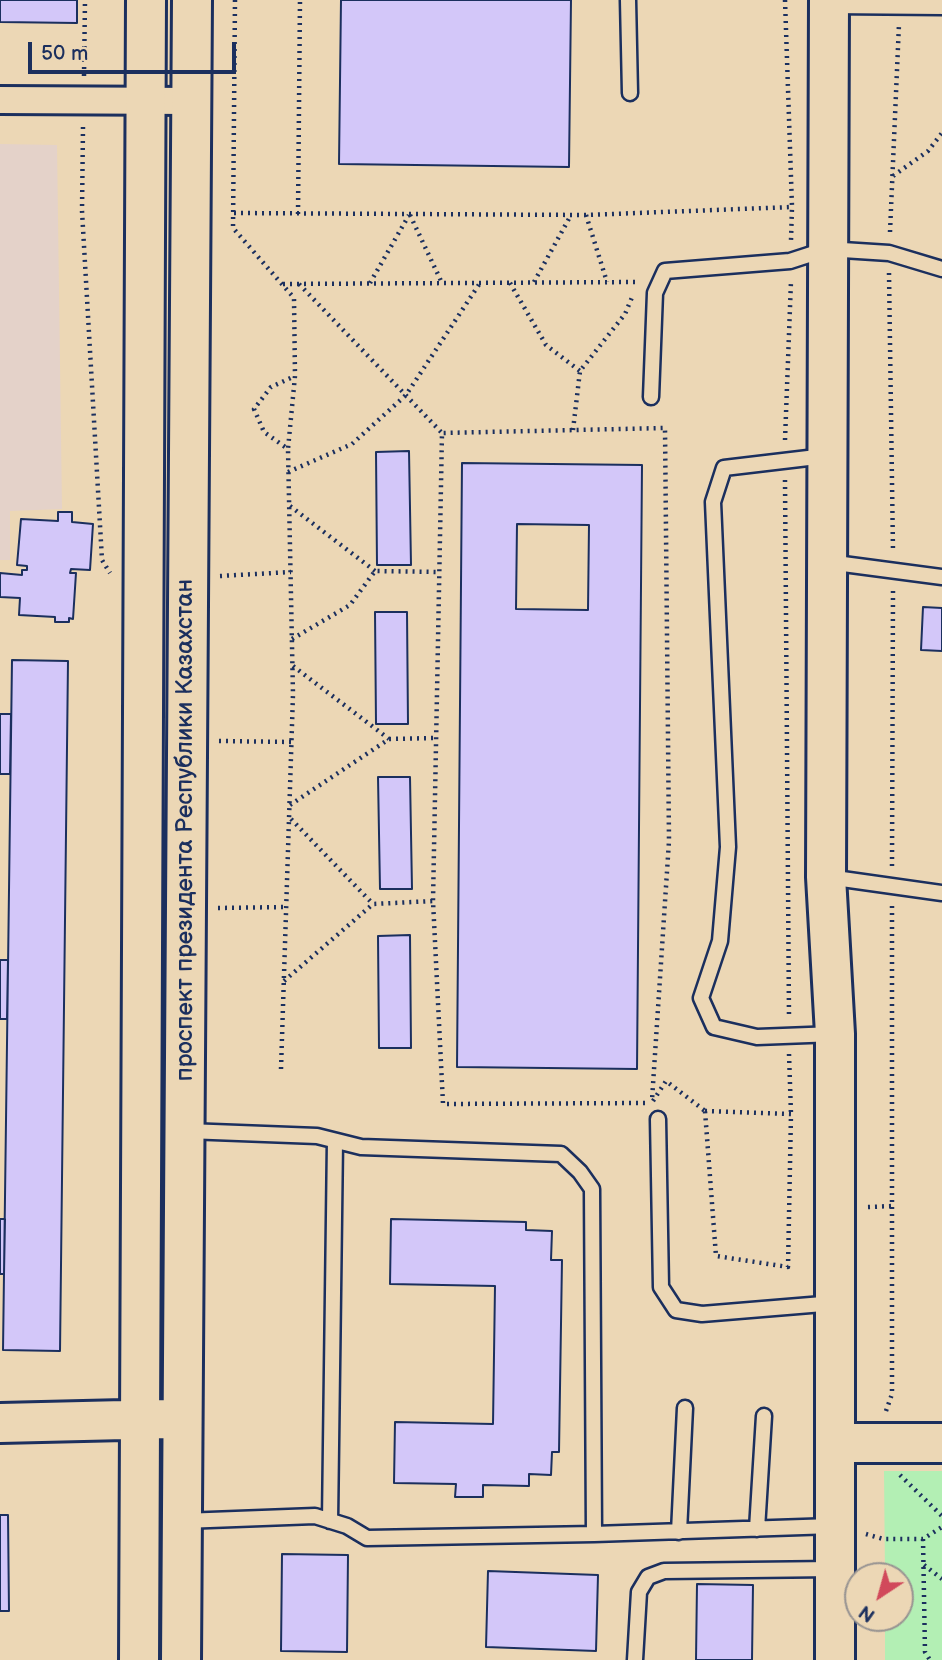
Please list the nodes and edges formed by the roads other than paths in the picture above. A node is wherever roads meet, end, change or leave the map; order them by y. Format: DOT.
graph roads {
  1 [pos="146,0"];
  2 [pos="192,0"];
  3 [pos="628,0"];
  4 [pos="829,3"];
  5 [pos="942,7"];
  6 [pos="630,93"];
  7 [pos="0,100"];
  8 [pos="146,102"];
  9 [pos="192,102"];
  10 [pos="827,249"];
  11 [pos="942,269"];
  12 [pos="650,397"];
  13 [pos="827,456"];
  14 [pos="827,562"];
  15 [pos="942,577"];
  16 [pos="827,877"];
  17 [pos="942,893"];
  18 [pos="835,1034"];
  19 [pos="658,1119"];
  20 [pos="184,1131"];
  21 [pos="335,1141"];
  22 [pos="835,1303"];
  23 [pos="685,1408"];
  24 [pos="764,1416"];
  25 [pos="183,1418"];
  26 [pos="140,1421"];
  27 [pos="0,1423"];
  28 [pos="835,1443"];
  29 [pos="942,1443"];
  30 [pos="182,1521"];
  31 [pos="330,1521"];
  32 [pos="757,1529"];
  33 [pos="845,1529"];
  34 [pos="680,1532"];
  35 [pos="594,1534"];
  36 [pos="835,1569"];
  37 [pos="139,1660"];
  38 [pos="181,1660"];
  39 [pos="635,1660"];
  40 [pos="835,1660"];
  1 -- 8 [label="main road, проспект президента Республики Казахстан"];
  2 -- 9 [label="main road, проспект президента Республики Казахстан"];
  3 -- 6 [label="lane"];
  4 -- 5 [label="lane"];
  4 -- 10 [label="main road"];
  7 -- 8 [label="street"];
  8 -- 9 [label="street"];
  8 -- 26 [label="main road, проспект президента Республики Казахстан"];
  9 -- 20 [label="main road, проспект президента Республики Казахстан"];
  10 -- 11 [label="lane"];
  10 -- 12 [label="lane"];
  10 -- 13 [label="main road"];
  13 -- 14 [label="main road"];
  13 -- 18 [label="lane"];
  14 -- 15 [label="lane"];
  14 -- 16 [label="main road"];
  16 -- 17 [label="lane"];
  16 -- 18 [label="main road"];
  18 -- 22 [label="main road"];
  19 -- 22 [label="lane"];
  20 -- 21 [label="lane"];
  20 -- 25 [label="main road, проспект президента Республики Казахстан"];
  21 -- 31 [label="lane"];
  21 -- 35 [label="lane"];
  22 -- 28 [label="main road"];
  23 -- 34 [label="lane"];
  24 -- 32 [label="lane"];
  25 -- 26 [label="main road"];
  25 -- 30 [label="main road, проспект президента Республики Казахстан"];
  26 -- 27 [label="main road"];
  26 -- 37 [label="main road, проспект президента Республики Казахстан"];
  28 -- 29 [label="main road"];
  28 -- 33 [label="main road"];
  30 -- 31 [label="lane"];
  30 -- 38 [label="main road, проспект президента Республики Казахстан"];
  31 -- 35 [label="lane"];
  32 -- 33 [label="lane"];
  32 -- 34 [label="lane"];
  33 -- 36 [label="main road"];
  34 -- 35 [label="lane"];
  36 -- 39 [label="lane"];
  36 -- 40 [label="main road"];
}
